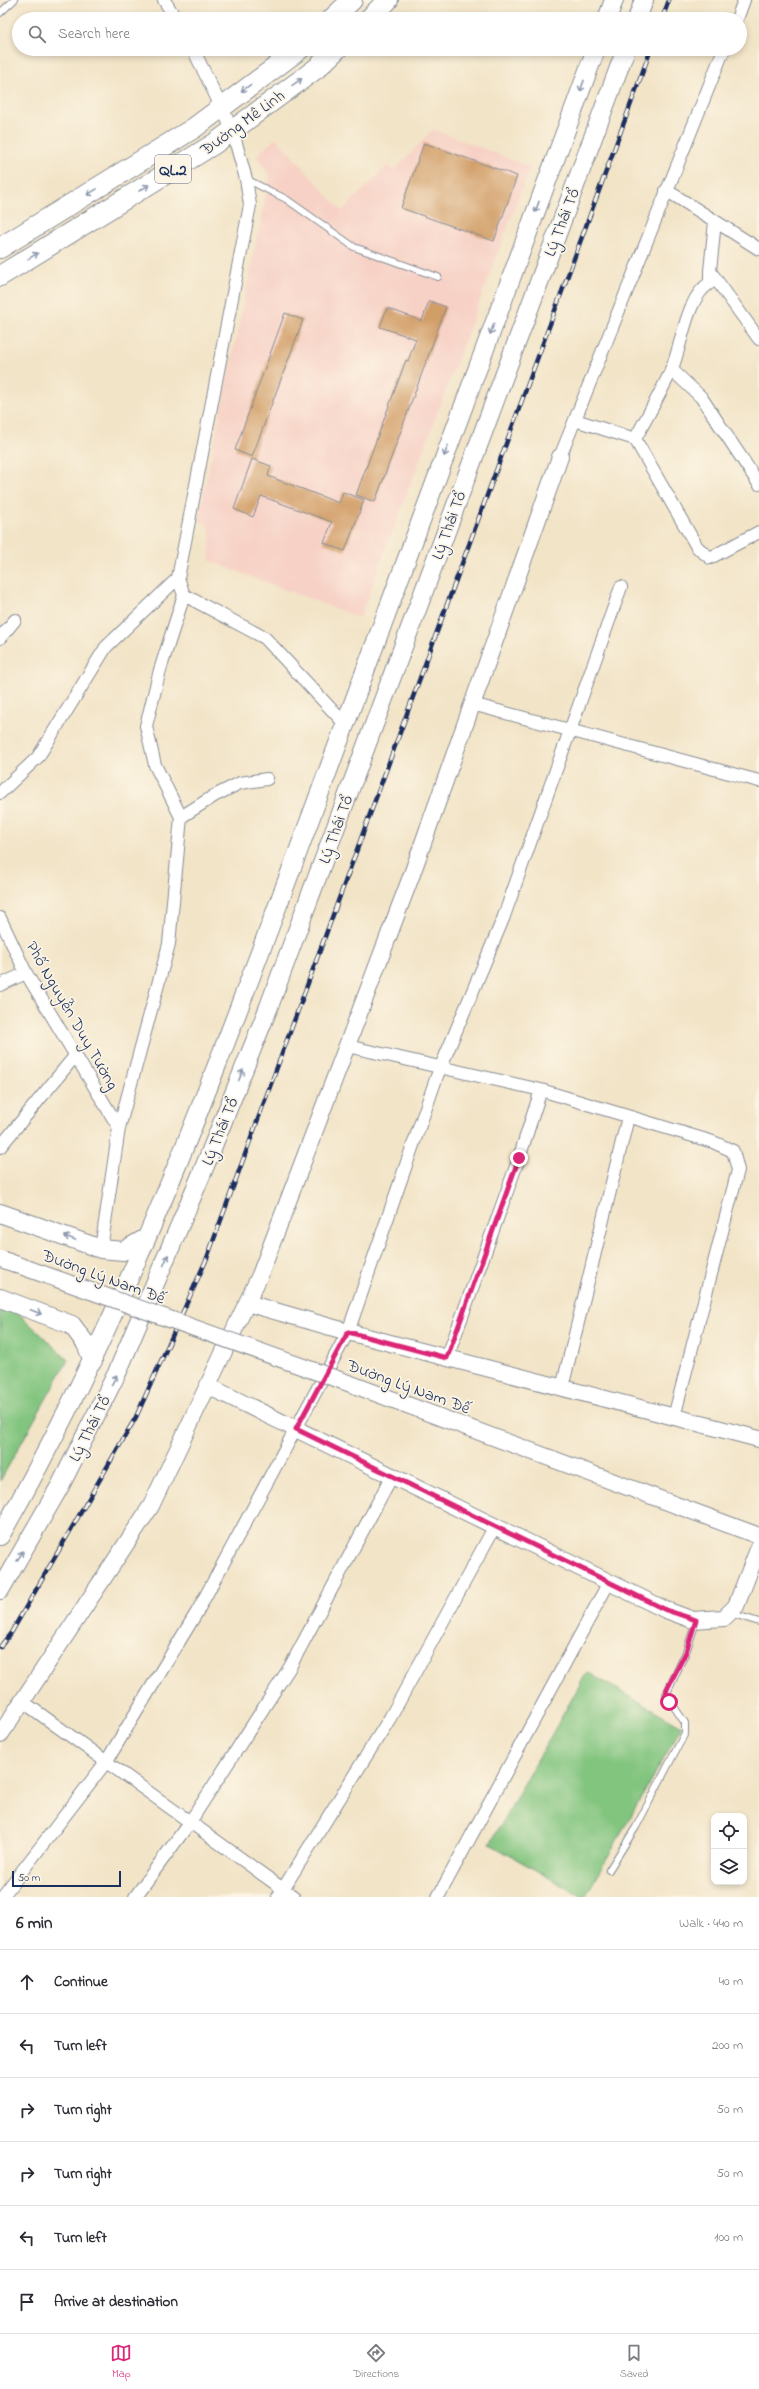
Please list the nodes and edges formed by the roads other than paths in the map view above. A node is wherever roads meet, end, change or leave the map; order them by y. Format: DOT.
graph roads {
  1 [pos="14,0"];
  2 [pos="164,0"];
  3 [pos="352,0"];
  4 [pos="388,0"];
  5 [pos="614,0"];
  6 [pos="644,0"];
  7 [pos="744,0"];
  8 [pos="172,12"];
  9 [pos="339,12"];
  10 [pos="376,12"];
  11 [pos="610,12"];
  12 [pos="640,12"];
  13 [pos="739,12"];
  14 [pos="0,13"];
  15 [pos="196,56"];
  16 [pos="290,56"];
  17 [pos="330,56"];
  18 [pos="593,56"];
  19 [pos="623,56"];
  20 [pos="721,56"];
  21 [pos="221,107"];
  22 [pos="232,130"];
  23 [pos="246,179"];
  24 [pos="666,190"];
  25 [pos="715,221"];
  26 [pos="0,248"];
  27 [pos="759,248"];
  28 [pos="710,271"];
  29 [pos="0,276"];
  30 [pos="438,277"];
  31 [pos="759,340"];
  32 [pos="671,370"];
  33 [pos="575,420"];
  34 [pos="635,439"];
  35 [pos="560,457"];
  36 [pos="759,484"];
  37 [pos="759,532"];
  38 [pos="178,578"];
  39 [pos="621,587"];
  40 [pos="184,596"];
  41 [pos="15,620"];
  42 [pos="0,638"];
  43 [pos="472,704"];
  44 [pos="346,724"];
  45 [pos="569,730"];
  46 [pos="267,779"];
  47 [pos="759,782"];
  48 [pos="0,794"];
  49 [pos="181,817"];
  50 [pos="0,918"];
  51 [pos="26,973"];
  52 [pos="0,985"];
  53 [pos="347,1046"];
  54 [pos="75,1056"];
  55 [pos="441,1066"];
  56 [pos="540,1090"];
  57 [pos="628,1116"];
  58 [pos="118,1128"];
  59 [pos="0,1147"];
  60 [pos="176,1164"];
  61 [pos="202,1173"];
  62 [pos="0,1213"];
  63 [pos="146,1238"];
  64 [pos="101,1249"];
  65 [pos="0,1259"];
  66 [pos="0,1298"];
  67 [pos="247,1303"];
  68 [pos="348,1332"];
  69 [pos="447,1358"];
  70 [pos="92,1361"];
  71 [pos="208,1386"];
  72 [pos="562,1388"];
  73 [pos="674,1417"];
  74 [pos="296,1429"];
  75 [pos="759,1439"];
  76 [pos="51,1443"];
  77 [pos="76,1455"];
  78 [pos="392,1476"];
  79 [pos="495,1526"];
  80 [pos="0,1536"];
  81 [pos="759,1536"];
  82 [pos="759,1547"];
  83 [pos="609,1582"];
  84 [pos="0,1590"];
  85 [pos="729,1613"];
  86 [pos="696,1620"];
  87 [pos="759,1622"];
  88 [pos="22,1701"];
  89 [pos="0,1735"];
  90 [pos="106,1762"];
  91 [pos="190,1822"];
  92 [pos="609,1870"];
  93 [pos="281,1893"];
  94 [pos="2,1897"];
  95 [pos="135,1897"];
  96 [pos="294,1897"];
  97 [pos="438,1897"];
  1 -- 14 [label="lane"];
  2 -- 8 [label="street"];
  3 -- 9 [label="main road"];
  4 -- 10 [label="main road"];
  5 -- 11 [label="main road"];
  6 -- 12 [label="main road"];
  7 -- 13 [label="street"];
  15 -- 21 [label="street"];
  16 -- 21 [label="main road, Đường Mê Linh / QL.2, one-way"];
  22 -- 17 [label="main road, Đường Mê Linh / QL.2, one-way"];
  18 -- 44 [label="main road, Lý Thái Tổ, one-way"];
  61 -- 19 [label="main road, Lý Thái Tổ, one-way"];
  20 -- 24 [label="street"];
  21 -- 22 [label="street"];
  21 -- 26 [label="main road, Đường Mê Linh / QL.2, one-way"];
  22 -- 23 [label="street"];
  29 -- 22 [label="main road, Đường Mê Linh / QL.2, one-way"];
  23 -- 30 [label="lane"];
  23 -- 38 [label="street"];
  24 -- 25 [label="street"];
  24 -- 33 [label="street"];
  25 -- 27 [label="street"];
  25 -- 28 [label="street"];
  28 -- 31 [label="street"];
  28 -- 32 [label="street"];
  32 -- 34 [label="street"];
  32 -- 36 [label="street"];
  33 -- 34 [label="street"];
  33 -- 35 [label="street"];
  34 -- 37 [label="street"];
  35 -- 43 [label="street"];
  38 -- 40 [label="street"];
  38 -- 48 [label="street"];
  39 -- 45 [label="street"];
  40 -- 44 [label="street"];
  40 -- 49 [label="street"];
  41 -- 42 [label="street"];
  43 -- 45 [label="street"];
  43 -- 53 [label="street"];
  44 -- 60 [label="main road, Lý Thái Tổ"];
  45 -- 47 [label="street"];
  45 -- 55 [label="street"];
  46 -- 49 [label="street"];
  49 -- 58 [label="street"];
  50 -- 51 [label="street, Phố Nguyễn Duy Tường"];
  51 -- 52 [label="street"];
  51 -- 54 [label="street, Phố Nguyễn Duy Tường"];
  53 -- 55 [label="street"];
  53 -- 67 [label="street"];
  54 -- 58 [label="street, Phố Nguyễn Duy Tường"];
  54 -- 59 [label="street"];
  55 -- 56 [label="street"];
  55 -- 68 [label="street"];
  56 -- 57 [label="street"];
  56 -- 69 [label="street"];
  57 -- 72 [label="street"];
  57 -- 73 [label="street"];
  58 -- 64 [label="street"];
  60 -- 61 [label="main road"];
  60 -- 63 [label="main road, Lý Thái Tổ"];
  77 -- 61 [label="main road, Lý Thái Tổ, one-way"];
  64 -- 62 [label="main road, one-way"];
  63 -- 64 [label="main road"];
  63 -- 70 [label="main road, Lý Thái Tổ"];
  65 -- 81 [label="street, Đường Lý Nam Đế, bridge"];
  66 -- 70 [label="main road, one-way"];
  67 -- 68 [label="street"];
  67 -- 71 [label="street"];
  68 -- 69 [label="street"];
  68 -- 74 [label="street"];
  69 -- 72 [label="street"];
  70 -- 76 [label="main road, Lý Thái Tổ"];
  71 -- 74 [label="street"];
  71 -- 88 [label="street"];
  72 -- 73 [label="street"];
  73 -- 75 [label="street"];
  74 -- 78 [label="street"];
  74 -- 90 [label="street"];
  76 -- 77 [label="main road"];
  76 -- 80 [label="main road, Lý Thái Tổ"];
  84 -- 77 [label="main road, Lý Thái Tổ, one-way"];
  78 -- 79 [label="street"];
  78 -- 91 [label="street"];
  79 -- 83 [label="street"];
  79 -- 93 [label="street"];
  82 -- 85 [label="street"];
  83 -- 86 [label="street"];
  83 -- 97 [label="street"];
  85 -- 86 [label="street"];
  85 -- 87 [label="lane"];
  86 -- 92 [label="lane"];
  88 -- 89 [label="street"];
  88 -- 90 [label="street"];
  90 -- 91 [label="street"];
  90 -- 94 [label="street"];
  91 -- 93 [label="street"];
  91 -- 95 [label="street"];
  93 -- 96 [label="street"];
}
